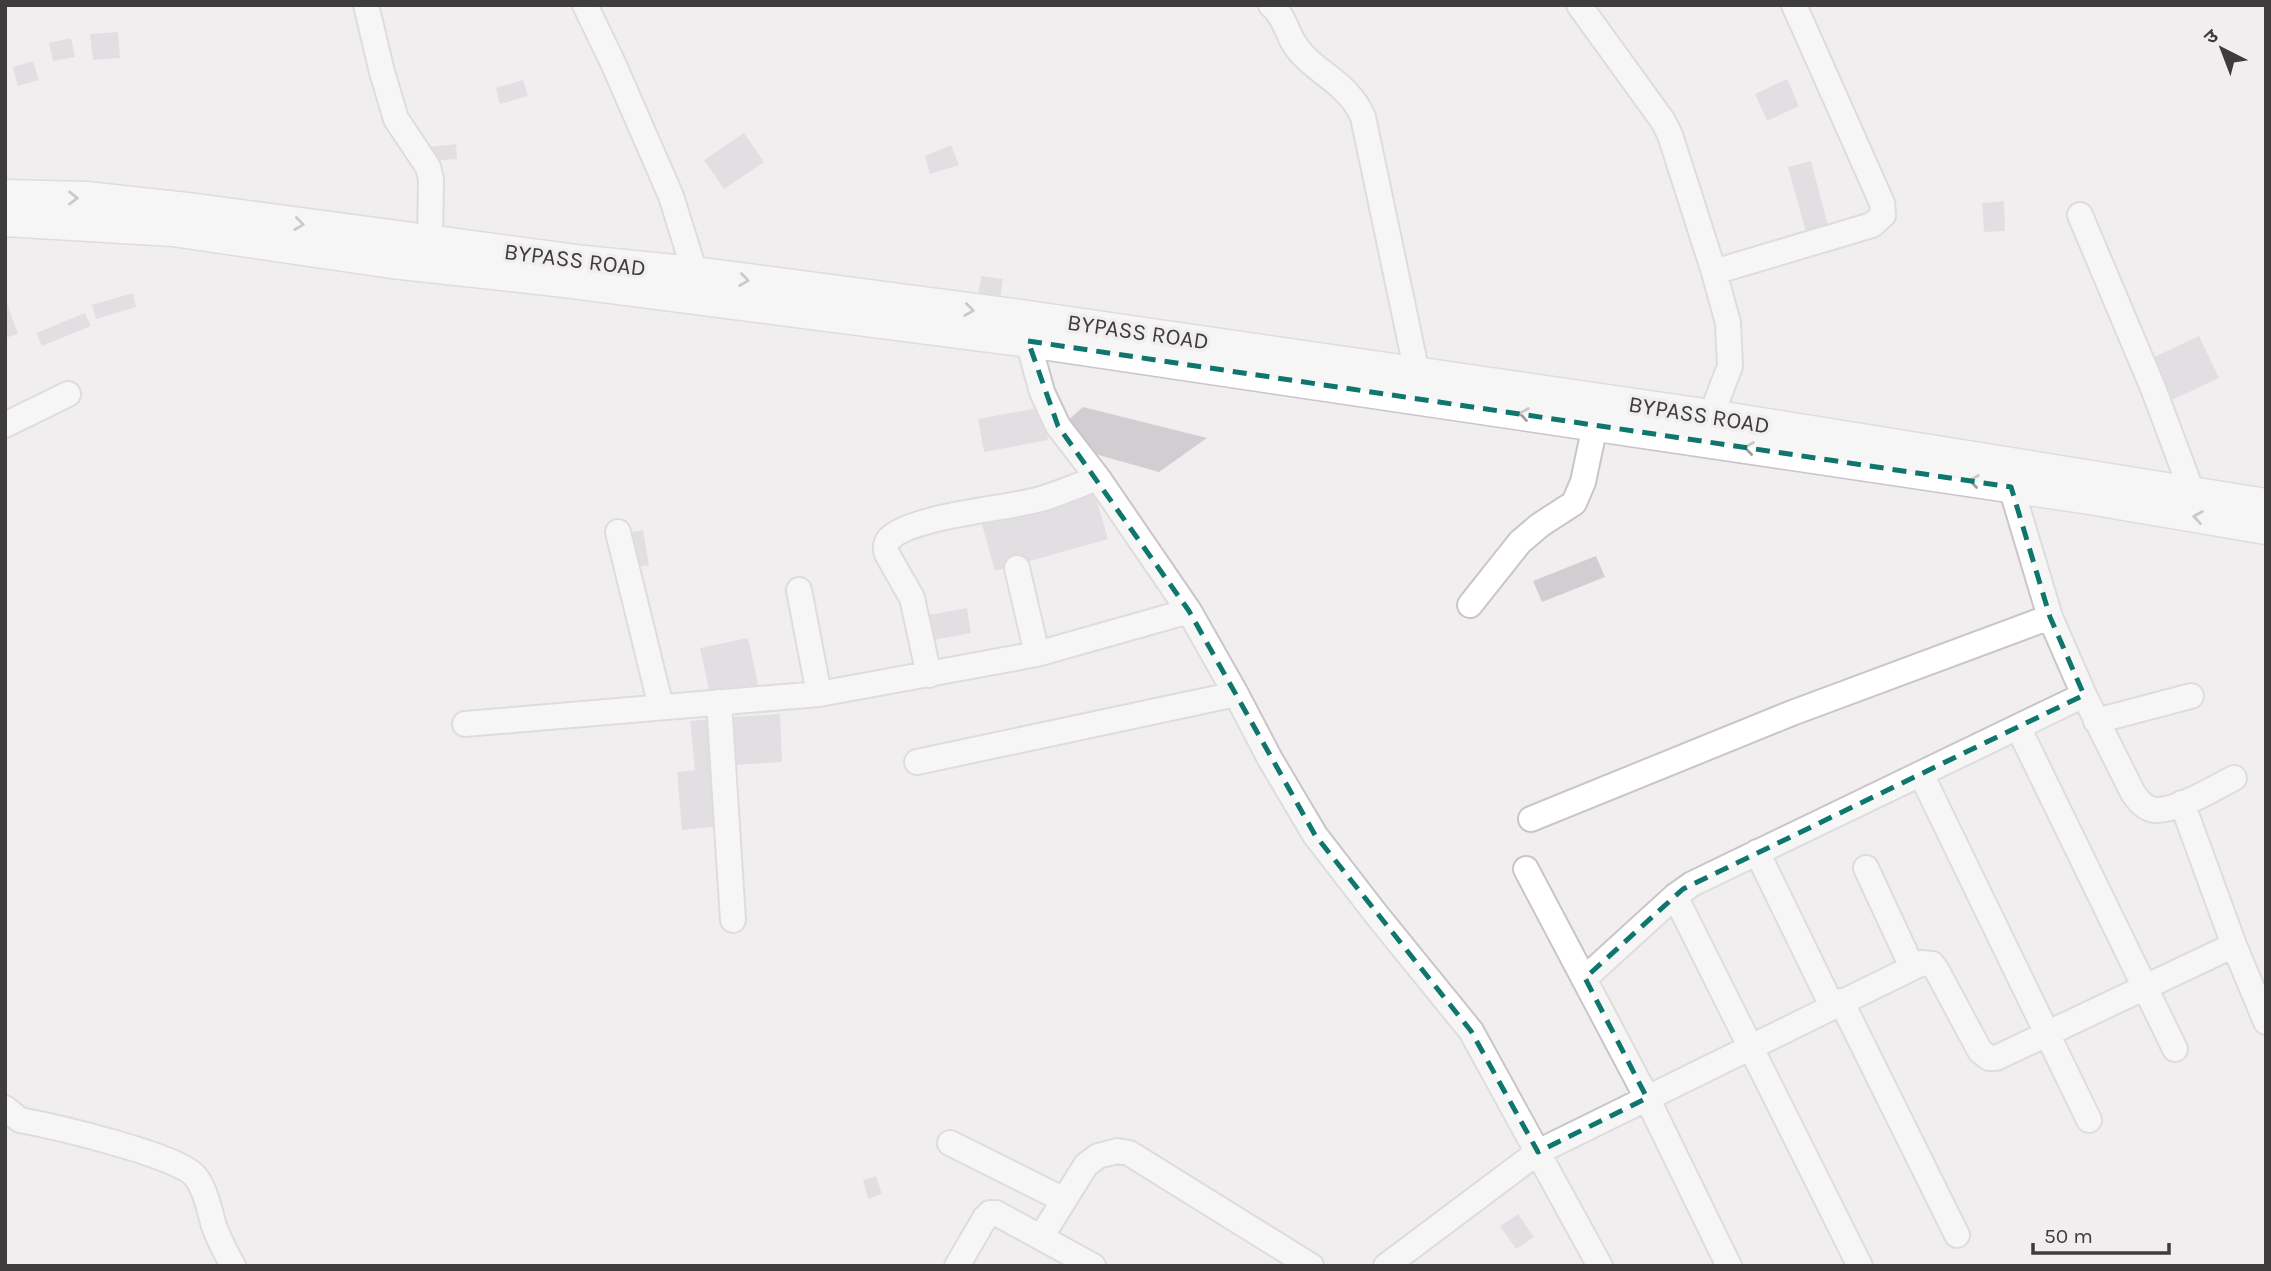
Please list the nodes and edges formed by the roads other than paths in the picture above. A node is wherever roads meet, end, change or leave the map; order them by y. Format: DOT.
graph roads {
  1 [pos="366,5"];
  2 [pos="585,5"];
  3 [pos="1271,5"];
  4 [pos="1578,5"];
  5 [pos="1794,5"];
  6 [pos="5,196"];
  7 [pos="2080,215"];
  8 [pos="5,220"];
  9 [pos="430,242"];
  10 [pos="1714,272"];
  11 [pos="695,273"];
  12 [pos="1028,341"];
  13 [pos="1417,373"];
  14 [pos="68,394"];
  15 [pos="1711,416"];
  16 [pos="5,425"];
  17 [pos="1595,425"];
  18 [pos="1098,478"];
  19 [pos="2011,487"];
  20 [pos="2192,492"];
  21 [pos="2266,505"];
  22 [pos="2266,528"];
  23 [pos="618,532"];
  24 [pos="1017,568"];
  25 [pos="799,590"];
  26 [pos="1470,605"];
  27 [pos="1189,611"];
  28 [pos="2050,617"];
  29 [pos="1037,654"];
  30 [pos="929,675"];
  31 [pos="819,694"];
  32 [pos="1236,694"];
  33 [pos="2084,695"];
  34 [pos="2191,696"];
  35 [pos="719,702"];
  36 [pos="661,708"];
  37 [pos="2096,721"];
  38 [pos="465,724"];
  39 [pos="2018,727"];
  40 [pos="917,762"];
  41 [pos="1922,774"];
  42 [pos="2234,778"];
  43 [pos="2182,803"];
  44 [pos="1531,818"];
  45 [pos="1757,852"];
  46 [pos="1866,868"];
  47 [pos="1527,869"];
  48 [pos="1675,896"];
  49 [pos="733,920"];
  50 [pos="2234,945"];
  51 [pos="1912,967"];
  52 [pos="1585,978"];
  53 [pos="2144,986"];
  54 [pos="1837,1003"];
  55 [pos="2266,1022"];
  56 [pos="2046,1034"];
  57 [pos="1752,1045"];
  58 [pos="2175,1049"];
  59 [pos="1647,1098"];
  60 [pos="5,1108"];
  61 [pos="2089,1120"];
  62 [pos="950,1143"];
  63 [pos="1538,1152"];
  64 [pos="1064,1200"];
  65 [pos="1957,1235"];
  66 [pos="1041,1237"];
  67 [pos="233,1266"];
  68 [pos="957,1266"];
  69 [pos="1093,1266"];
  70 [pos="1311,1266"];
  71 [pos="1386,1266"];
  72 [pos="1600,1266"];
  73 [pos="1729,1266"];
  74 [pos="1860,1266"];
  1 -- 9 [label="street"];
  2 -- 11 [label="street"];
  3 -- 13 [label="street"];
  4 -- 10 [label="street"];
  5 -- 10 [label="street"];
  6 -- 9 [label="main road, BYPASS ROAD, one-way"];
  7 -- 20 [label="street"];
  8 -- 12 [label="main road, BYPASS ROAD"];
  9 -- 11 [label="main road, BYPASS ROAD"];
  10 -- 15 [label="street"];
  11 -- 13 [label="main road, BYPASS ROAD, one-way"];
  17 -- 12 [label="main road, BYPASS ROAD, one-way"];
  12 -- 18 [label="street"];
  13 -- 15 [label="main road, BYPASS ROAD"];
  14 -- 16 [label="street"];
  15 -- 20 [label="main road, BYPASS ROAD"];
  19 -- 17 [label="main road, BYPASS ROAD, one-way"];
  17 -- 26 [label="street"];
  18 -- 27 [label="street"];
  18 -- 30 [label="street"];
  22 -- 19 [label="main road, BYPASS ROAD, one-way"];
  19 -- 28 [label="street"];
  20 -- 21 [label="main road, BYPASS ROAD"];
  23 -- 36 [label="street"];
  24 -- 29 [label="street"];
  25 -- 31 [label="street"];
  27 -- 29 [label="street"];
  27 -- 32 [label="street"];
  28 -- 33 [label="street"];
  28 -- 44 [label="street"];
  29 -- 30 [label="street"];
  30 -- 31 [label="street"];
  31 -- 35 [label="street"];
  32 -- 40 [label="street"];
  32 -- 63 [label="street"];
  33 -- 37 [label="street"];
  33 -- 39 [label="street"];
  34 -- 37 [label="street"];
  35 -- 36 [label="street"];
  35 -- 49 [label="street"];
  36 -- 38 [label="street"];
  37 -- 43 [label="street"];
  39 -- 41 [label="street"];
  39 -- 53 [label="street"];
  41 -- 45 [label="street"];
  41 -- 56 [label="street"];
  42 -- 43 [label="street"];
  43 -- 50 [label="street"];
  45 -- 48 [label="street"];
  45 -- 54 [label="street"];
  46 -- 51 [label="street"];
  47 -- 52 [label="street"];
  48 -- 52 [label="street"];
  48 -- 57 [label="street"];
  50 -- 53 [label="street"];
  50 -- 55 [label="street"];
  51 -- 54 [label="street"];
  51 -- 56 [label="street"];
  52 -- 59 [label="street"];
  53 -- 56 [label="street"];
  53 -- 58 [label="street"];
  54 -- 57 [label="street"];
  54 -- 65 [label="street"];
  56 -- 61 [label="street"];
  57 -- 59 [label="street"];
  57 -- 74 [label="street"];
  59 -- 63 [label="street"];
  59 -- 73 [label="street"];
  60 -- 67 [label="street"];
  62 -- 64 [label="street"];
  63 -- 71 [label="street"];
  63 -- 72 [label="street"];
  64 -- 66 [label="street"];
  64 -- 70 [label="street"];
  66 -- 68 [label="street"];
  66 -- 69 [label="street"];
}
